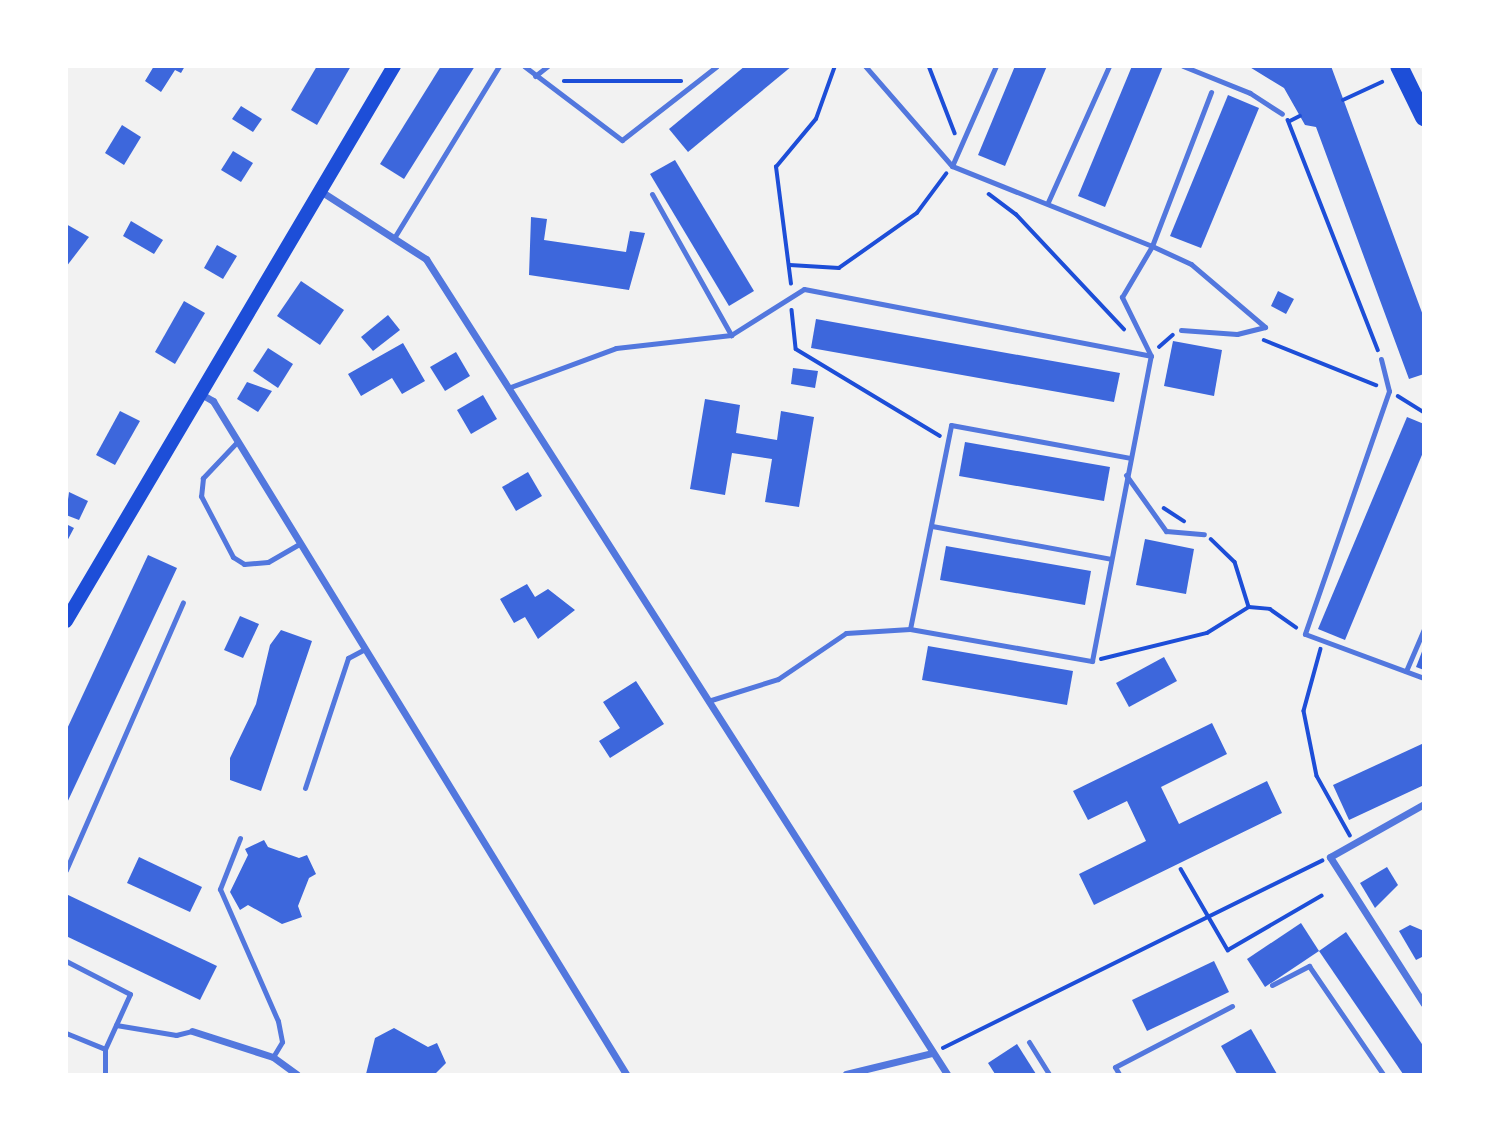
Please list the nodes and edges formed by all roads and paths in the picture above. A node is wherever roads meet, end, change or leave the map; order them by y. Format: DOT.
graph roads {
  1 [pos="394,66"];
  2 [pos="499,66"];
  3 [pos="524,66"];
  4 [pos="718,66"];
  5 [pos="835,66"];
  6 [pos="864,66"];
  7 [pos="929,66"];
  8 [pos="996,66"];
  9 [pos="1109,66"];
  10 [pos="1183,66"];
  11 [pos="1399,66"];
  12 [pos="547,67"];
  13 [pos="535,76"];
  14 [pos="686,80"];
  15 [pos="1382,82"];
  16 [pos="1211,92"];
  17 [pos="1343,100"];
  18 [pos="1282,114"];
  19 [pos="1300,117"];
  20 [pos="1423,117"];
  21 [pos="1290,121"];
  22 [pos="960,147"];
  23 [pos="952,166"];
  24 [pos="984,190"];
  25 [pos="322,192"];
  26 [pos="652,194"];
  27 [pos="1048,202"];
  28 [pos="394,239"];
  29 [pos="1152,246"];
  30 [pos="790,265"];
  31 [pos="791,300"];
  32 [pos="1127,332"];
  33 [pos="1181,333"];
  34 [pos="731,335"];
  35 [pos="1260,341"];
  36 [pos="1151,356"];
  37 [pos="1381,359"];
  38 [pos="508,388"];
  39 [pos="1389,391"];
  40 [pos="201,394"];
  41 [pos="1423,412"];
  42 [pos="948,440"];
  43 [pos="237,442"];
  44 [pos="1130,458"];
  45 [pos="1126,475"];
  46 [pos="1154,497"];
  47 [pos="932,526"];
  48 [pos="1204,534"];
  49 [pos="299,544"];
  50 [pos="1111,559"];
  51 [pos="183,602"];
  52 [pos="1250,607"];
  53 [pos="66,621"];
  54 [pos="910,629"];
  55 [pos="1423,629"];
  56 [pos="1305,634"];
  57 [pos="1323,640"];
  58 [pos="363,650"];
  59 [pos="1092,661"];
  60 [pos="1406,671"];
  61 [pos="1423,678"];
  62 [pos="708,701"];
  63 [pos="305,788"];
  64 [pos="1423,804"];
  65 [pos="240,838"];
  66 [pos="1356,843"];
  67 [pos="1330,857"];
  68 [pos="1181,869"];
  69 [pos="66,870"];
  70 [pos="1321,896"];
  71 [pos="1209,917"];
  72 [pos="66,961"];
  73 [pos="1272,985"];
  74 [pos="1423,1004"];
  75 [pos="1232,1006"];
  76 [pos="116,1025"];
  77 [pos="192,1031"];
  78 [pos="66,1033"];
  79 [pos="1029,1042"];
  80 [pos="105,1049"];
  81 [pos="932,1054"];
  82 [pos="273,1057"];
  83 [pos="105,1074"];
  84 [pos="296,1074"];
  85 [pos="626,1074"];
  86 [pos="846,1074"];
  87 [pos="947,1074"];
  88 [pos="1049,1074"];
  89 [pos="1119,1074"];
  90 [pos="1383,1074"];
  1 -- 25 [label="main road"];
  2 -- 28 [label="lane"];
  3 -- 13 [label="lane"];
  4 -- 13 [label="lane"];
  5 -- 30 [label="path"];
  6 -- 23 [label="lane"];
  7 -- 22 [label="path"];
  8 -- 22 [label="lane"];
  9 -- 27 [label="lane"];
  10 -- 18 [label="lane"];
  11 -- 20 [label="main road"];
  12 -- 13 [label="lane"];
  12 -- 14 [label="path"];
  15 -- 17 [label="path"];
  16 -- 29 [label="lane"];
  18 -- 21 [label="path"];
  19 -- 21 [label="path"];
  21 -- 37 [label="path"];
  22 -- 23 [label="lane"];
  23 -- 27 [label="lane"];
  23 -- 30 [label="path"];
  24 -- 32 [label="path"];
  25 -- 28 [label="street"];
  25 -- 40 [label="main road"];
  26 -- 34 [label="lane"];
  27 -- 29 [label="lane"];
  28 -- 38 [label="street"];
  29 -- 33 [label="lane"];
  29 -- 36 [label="lane"];
  30 -- 31 [label="path"];
  31 -- 34 [label="lane"];
  31 -- 36 [label="lane"];
  31 -- 42 [label="path"];
  33 -- 36 [label="path"];
  34 -- 38 [label="lane"];
  35 -- 39 [label="path"];
  36 -- 44 [label="lane"];
  37 -- 39 [label="lane"];
  38 -- 62 [label="street"];
  39 -- 41 [label="path"];
  39 -- 56 [label="lane"];
  40 -- 43 [label="street"];
  40 -- 53 [label="main road"];
  42 -- 44 [label="lane"];
  42 -- 47 [label="lane"];
  43 -- 49 [label="street"];
  43 -- 49 [label="lane"];
  44 -- 45 [label="lane"];
  45 -- 48 [label="lane"];
  45 -- 50 [label="lane"];
  46 -- 48 [label="path"];
  47 -- 50 [label="lane"];
  47 -- 54 [label="lane"];
  48 -- 52 [label="path"];
  49 -- 58 [label="street"];
  50 -- 59 [label="lane"];
  51 -- 69 [label="lane"];
  52 -- 56 [label="path"];
  52 -- 59 [label="path"];
  54 -- 59 [label="lane"];
  54 -- 62 [label="lane"];
  55 -- 60 [label="lane"];
  56 -- 57 [label="lane"];
  57 -- 60 [label="lane"];
  57 -- 66 [label="path"];
  58 -- 63 [label="lane"];
  58 -- 85 [label="street"];
  60 -- 61 [label="lane"];
  62 -- 81 [label="street"];
  64 -- 66 [label="street"];
  65 -- 82 [label="lane"];
  66 -- 67 [label="street"];
  67 -- 71 [label="path"];
  67 -- 74 [label="street"];
  68 -- 71 [label="path"];
  70 -- 71 [label="path"];
  71 -- 81 [label="path"];
  72 -- 76 [label="lane"];
  73 -- 90 [label="lane"];
  75 -- 89 [label="lane"];
  76 -- 77 [label="lane"];
  76 -- 80 [label="lane"];
  77 -- 82 [label="street"];
  78 -- 80 [label="lane"];
  79 -- 88 [label="lane"];
  80 -- 83 [label="lane"];
  81 -- 86 [label="street"];
  81 -- 87 [label="street"];
  82 -- 84 [label="street"];
}
